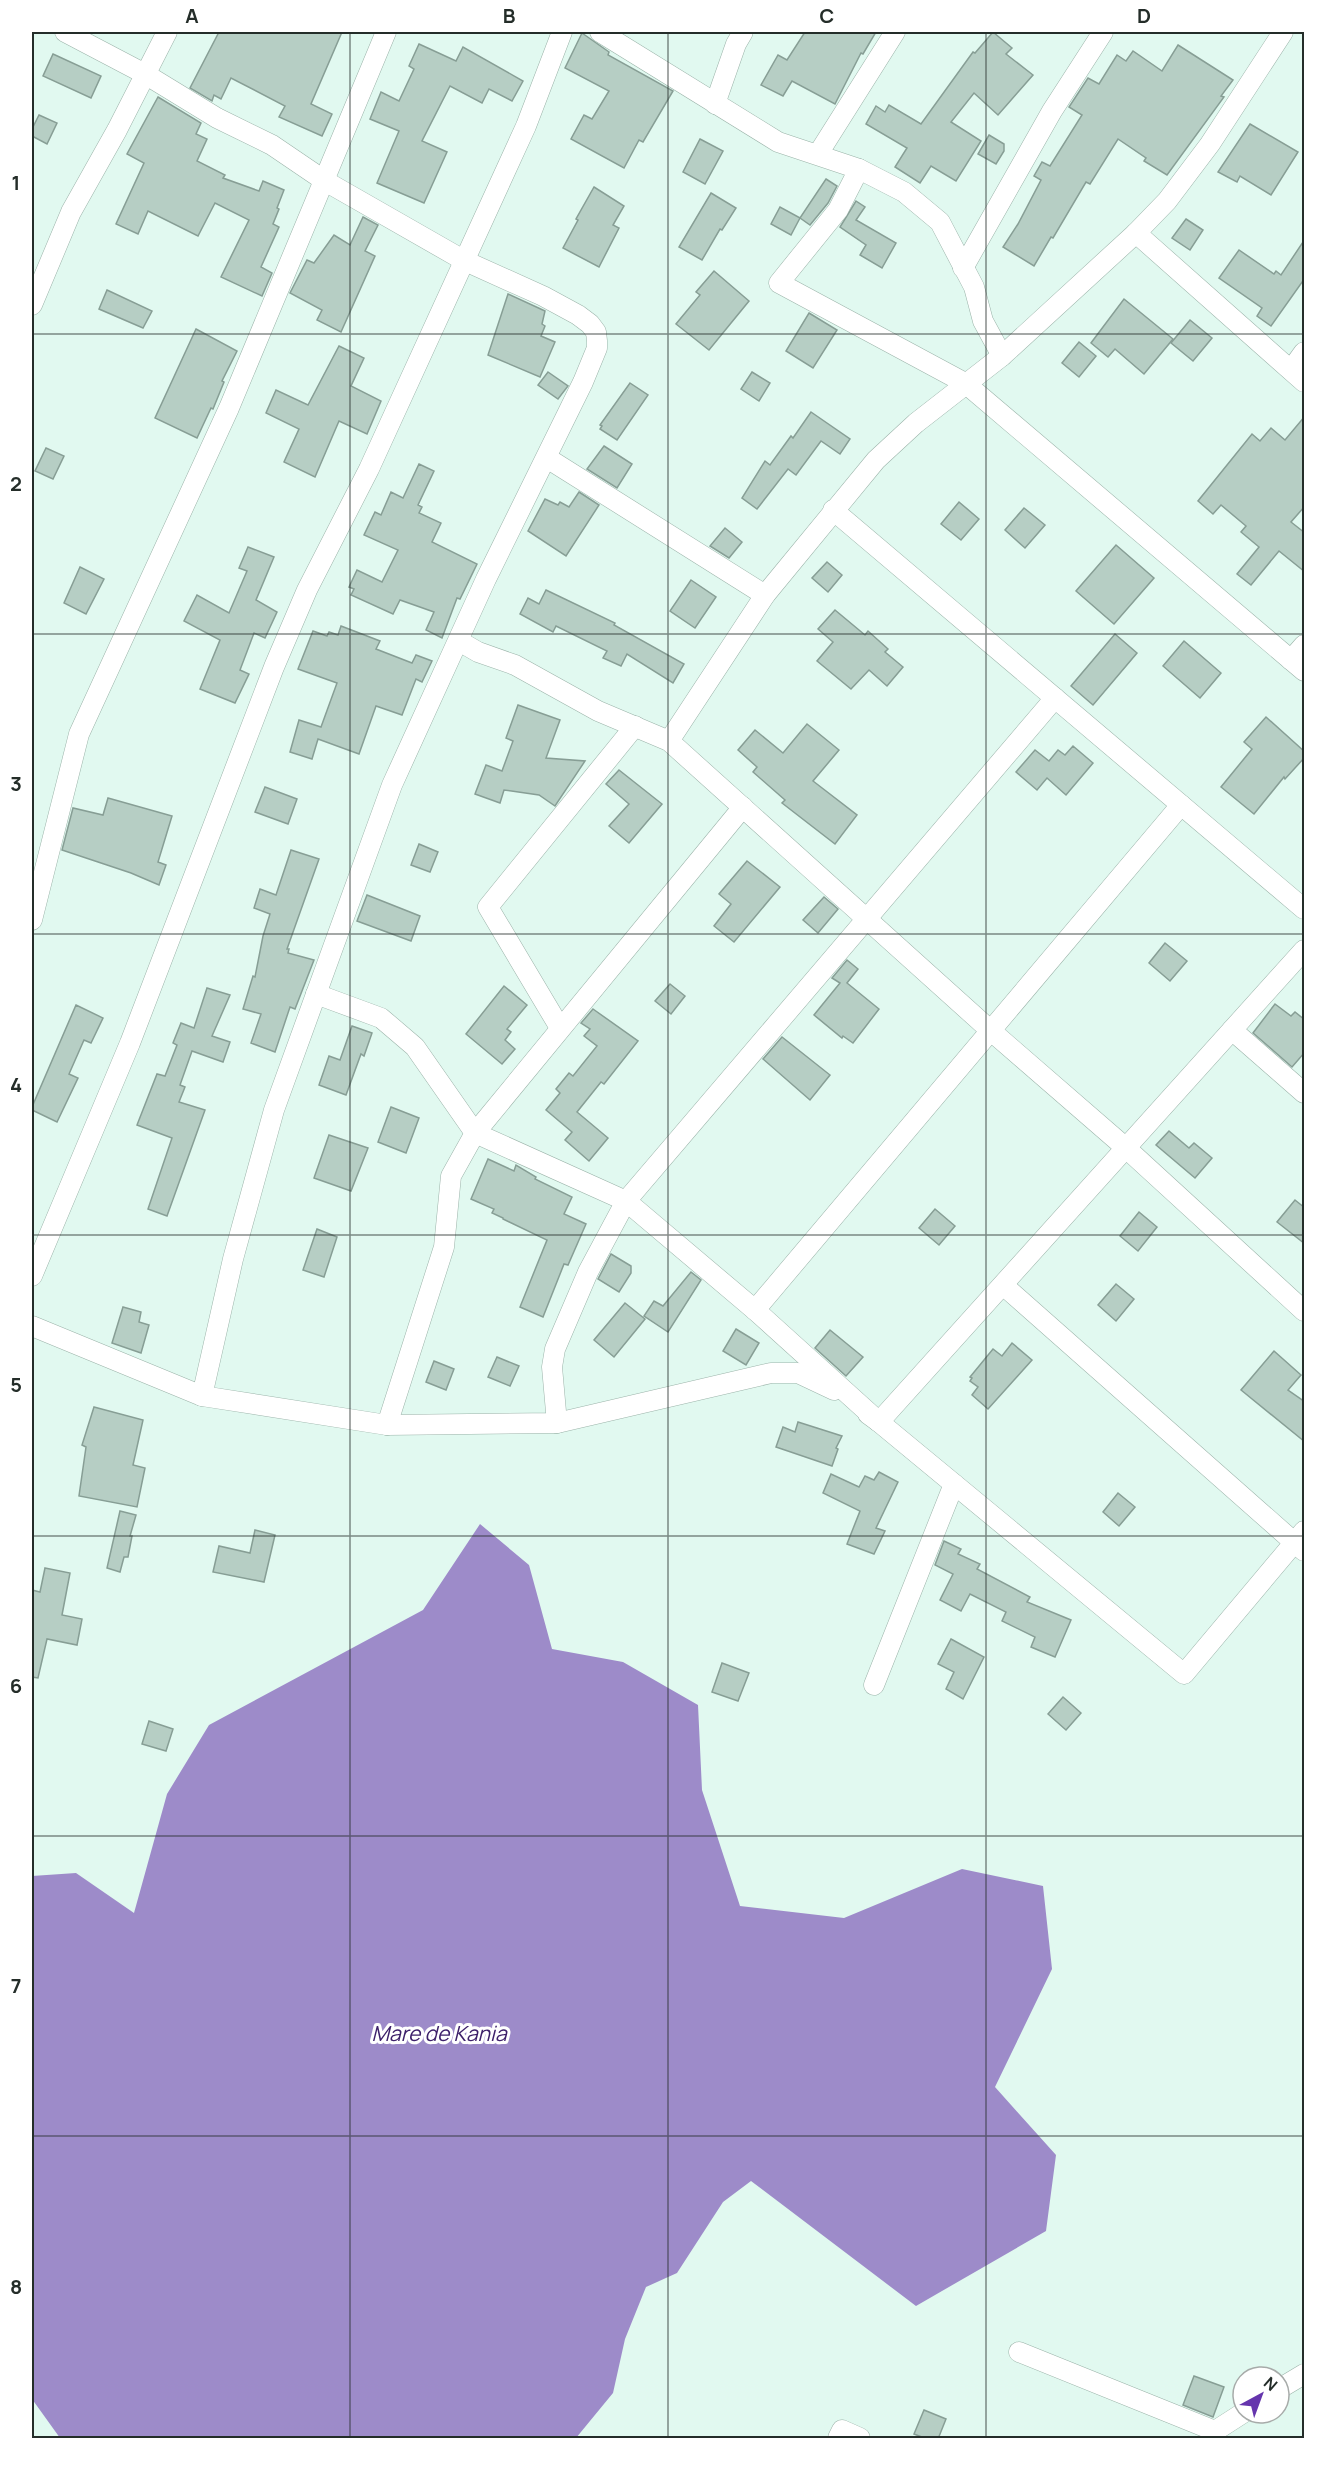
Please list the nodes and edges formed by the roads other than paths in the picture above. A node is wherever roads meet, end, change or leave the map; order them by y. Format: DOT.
graph roads {
  1 [pos="65,32"];
  2 [pos="167,32"];
  3 [pos="386,32"];
  4 [pos="561,32"];
  5 [pos="600,32"];
  6 [pos="743,32"];
  7 [pos="895,32"];
  8 [pos="1103,32"];
  9 [pos="1283,32"];
  10 [pos="146,74"];
  11 [pos="715,104"];
  12 [pos="818,154"];
  13 [pos="859,169"];
  14 [pos="325,181"];
  15 [pos="1136,233"];
  16 [pos="465,261"];
  17 [pos="963,268"];
  18 [pos="32,305"];
  19 [pos="1305,352"];
  20 [pos="1002,356"];
  21 [pos="1298,376"];
  22 [pos="965,383"];
  23 [pos="547,458"];
  24 [pos="833,510"];
  25 [pos="765,595"];
  26 [pos="459,641"];
  27 [pos="1305,645"];
  28 [pos="1298,665"];
  29 [pos="1055,698"];
  30 [pos="634,726"];
  31 [pos="669,741"];
  32 [pos="1181,805"];
  33 [pos="743,807"];
  34 [pos="1305,909"];
  35 [pos="867,919"];
  36 [pos="32,920"];
  37 [pos="1305,950"];
  38 [pos="316,994"];
  39 [pos="560,1028"];
  40 [pos="990,1030"];
  41 [pos="1232,1030"];
  42 [pos="1305,1093"];
  43 [pos="475,1133"];
  44 [pos="1126,1148"];
  45 [pos="626,1201"];
  46 [pos="32,1276"];
  47 [pos="1003,1285"];
  48 [pos="754,1310"];
  49 [pos="1305,1311"];
  50 [pos="32,1326"];
  51 [pos="202,1396"];
  52 [pos="879,1422"];
  53 [pos="557,1423"];
  54 [pos="387,1425"];
  55 [pos="954,1484"];
  56 [pos="1301,1542"];
  57 [pos="874,1685"];
  58 [pos="1019,2352"];
  59 [pos="1305,2374"];
  60 [pos="1291,2382"];
  61 [pos="1231,2422"];
  62 [pos="1214,2435"];
  63 [pos="838,2439"];
  64 [pos="860,2439"];
  1 -- 10 [label="street"];
  2 -- 10 [label="street"];
  3 -- 14 [label="street"];
  4 -- 16 [label="street"];
  5 -- 11 [label="street"];
  6 -- 11 [label="street"];
  7 -- 12 [label="street"];
  8 -- 17 [label="street"];
  9 -- 15 [label="street"];
  10 -- 14 [label="street"];
  10 -- 18 [label="street"];
  11 -- 12 [label="street"];
  12 -- 13 [label="street"];
  13 -- 17 [label="street"];
  13 -- 22 [label="street"];
  14 -- 16 [label="street"];
  14 -- 36 [label="street"];
  15 -- 20 [label="street"];
  15 -- 21 [label="street"];
  16 -- 23 [label="street"];
  16 -- 46 [label="street"];
  17 -- 20 [label="street"];
  19 -- 21 [label="street"];
  20 -- 22 [label="street"];
  22 -- 24 [label="street"];
  22 -- 28 [label="street"];
  23 -- 25 [label="street"];
  23 -- 26 [label="street"];
  24 -- 25 [label="street"];
  24 -- 29 [label="street"];
  25 -- 31 [label="street"];
  26 -- 30 [label="street"];
  26 -- 38 [label="street"];
  27 -- 28 [label="street"];
  29 -- 32 [label="street"];
  29 -- 35 [label="street"];
  30 -- 31 [label="street"];
  30 -- 39 [label="street"];
  31 -- 33 [label="street"];
  32 -- 34 [label="street"];
  32 -- 40 [label="street"];
  33 -- 35 [label="street"];
  33 -- 39 [label="street"];
  35 -- 40 [label="street"];
  35 -- 45 [label="street"];
  37 -- 41 [label="street"];
  38 -- 43 [label="street"];
  38 -- 51 [label="street"];
  39 -- 43 [label="street"];
  40 -- 44 [label="street"];
  40 -- 48 [label="street"];
  41 -- 42 [label="street"];
  41 -- 44 [label="street"];
  43 -- 45 [label="street"];
  43 -- 54 [label="street"];
  44 -- 47 [label="street"];
  44 -- 49 [label="street"];
  45 -- 48 [label="street"];
  45 -- 53 [label="street"];
  47 -- 52 [label="street"];
  47 -- 56 [label="street"];
  48 -- 52 [label="street"];
  50 -- 51 [label="street"];
  51 -- 54 [label="street"];
  52 -- 53 [label="street"];
  52 -- 55 [label="street"];
  53 -- 54 [label="street"];
  55 -- 56 [label="street"];
  55 -- 57 [label="street"];
  58 -- 62 [label="street"];
  59 -- 60 [label="street"];
  61 -- 62 [label="street"];
  63 -- 64 [label="street"];
}
